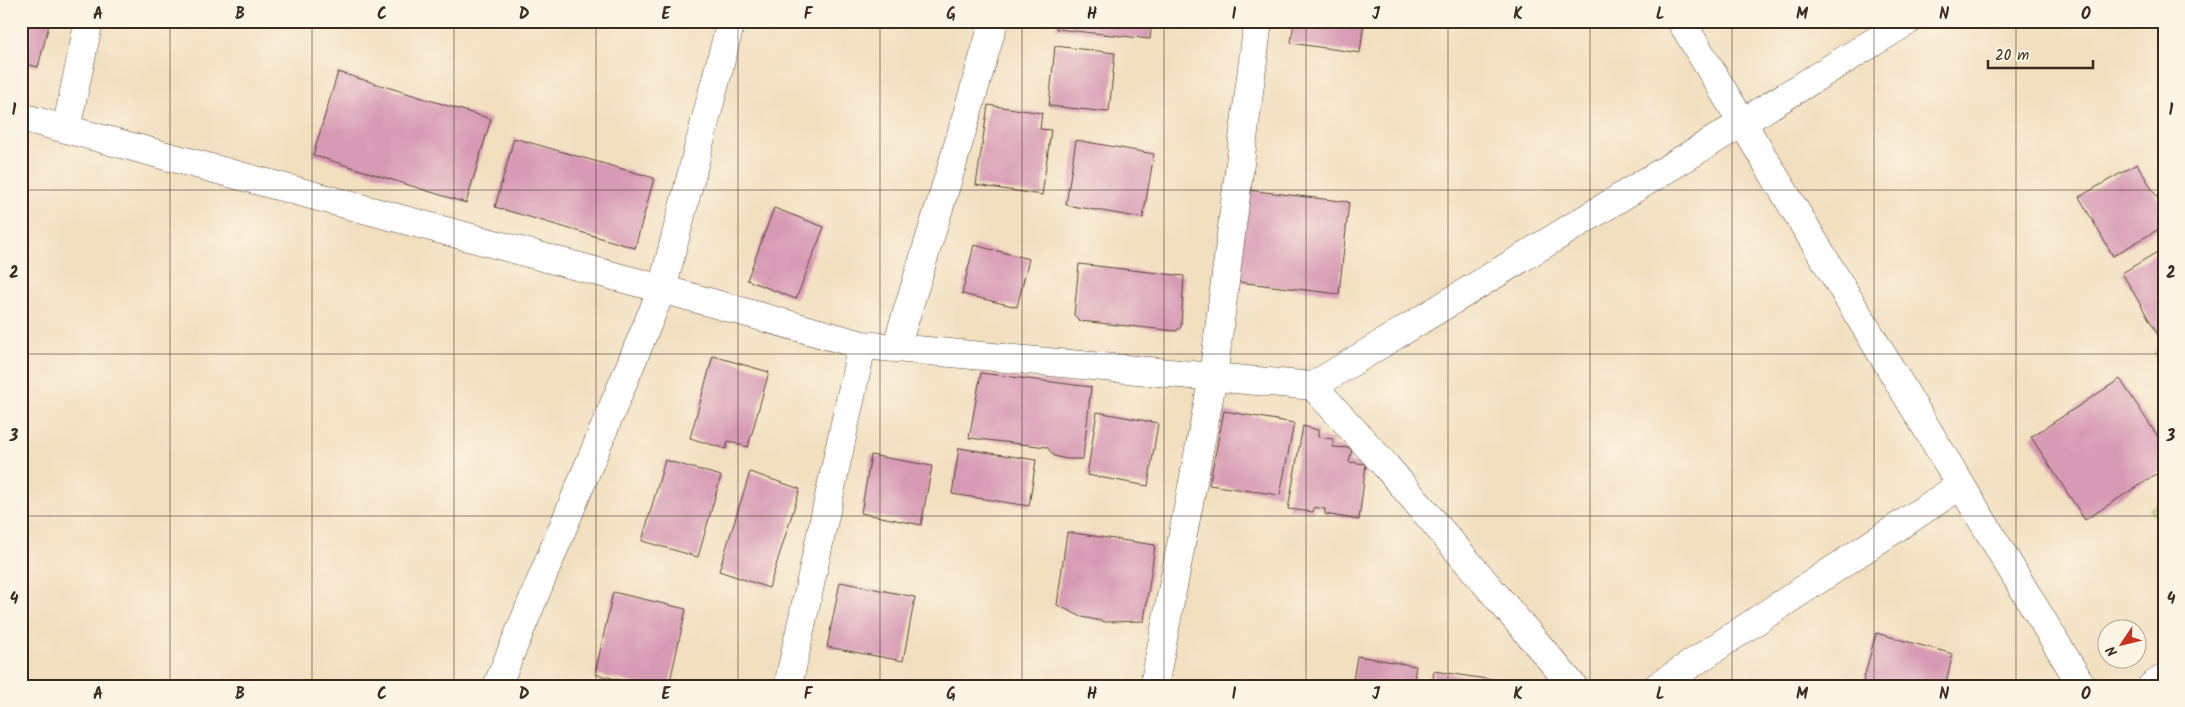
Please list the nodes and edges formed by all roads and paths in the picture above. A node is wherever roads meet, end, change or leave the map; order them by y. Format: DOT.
graph roads {
  1 [pos="88,21"];
  2 [pos="731,21"];
  3 [pos="994,21"];
  4 [pos="1258,21"];
  5 [pos="1682,21"];
  6 [pos="1908,21"];
  7 [pos="21,117"];
  8 [pos="1743,124"];
  9 [pos="66,129"];
  10 [pos="662,289"];
  11 [pos="862,345"];
  12 [pos="896,348"];
  13 [pos="1213,377"];
  14 [pos="1313,386"];
  15 [pos="1961,485"];
  16 [pos="2164,678"];
  17 [pos="497,686"];
  18 [pos="788,686"];
  19 [pos="1154,686"];
  20 [pos="1573,686"];
  21 [pos="1658,686"];
  22 [pos="2082,686"];
  23 [pos="2152,686"];
  1 -- 9 [label="street"];
  2 -- 10 [label="street"];
  3 -- 12 [label="street"];
  4 -- 13 [label="street"];
  5 -- 8 [label="street"];
  6 -- 8 [label="street"];
  7 -- 9 [label="street"];
  8 -- 14 [label="street"];
  8 -- 15 [label="street"];
  9 -- 10 [label="street"];
  10 -- 11 [label="street"];
  10 -- 17 [label="street"];
  11 -- 12 [label="street"];
  11 -- 18 [label="street"];
  12 -- 13 [label="street"];
  13 -- 14 [label="street"];
  13 -- 19 [label="street"];
  14 -- 20 [label="street"];
  15 -- 21 [label="street"];
  15 -- 22 [label="street"];
  16 -- 23 [label="street"];
}
